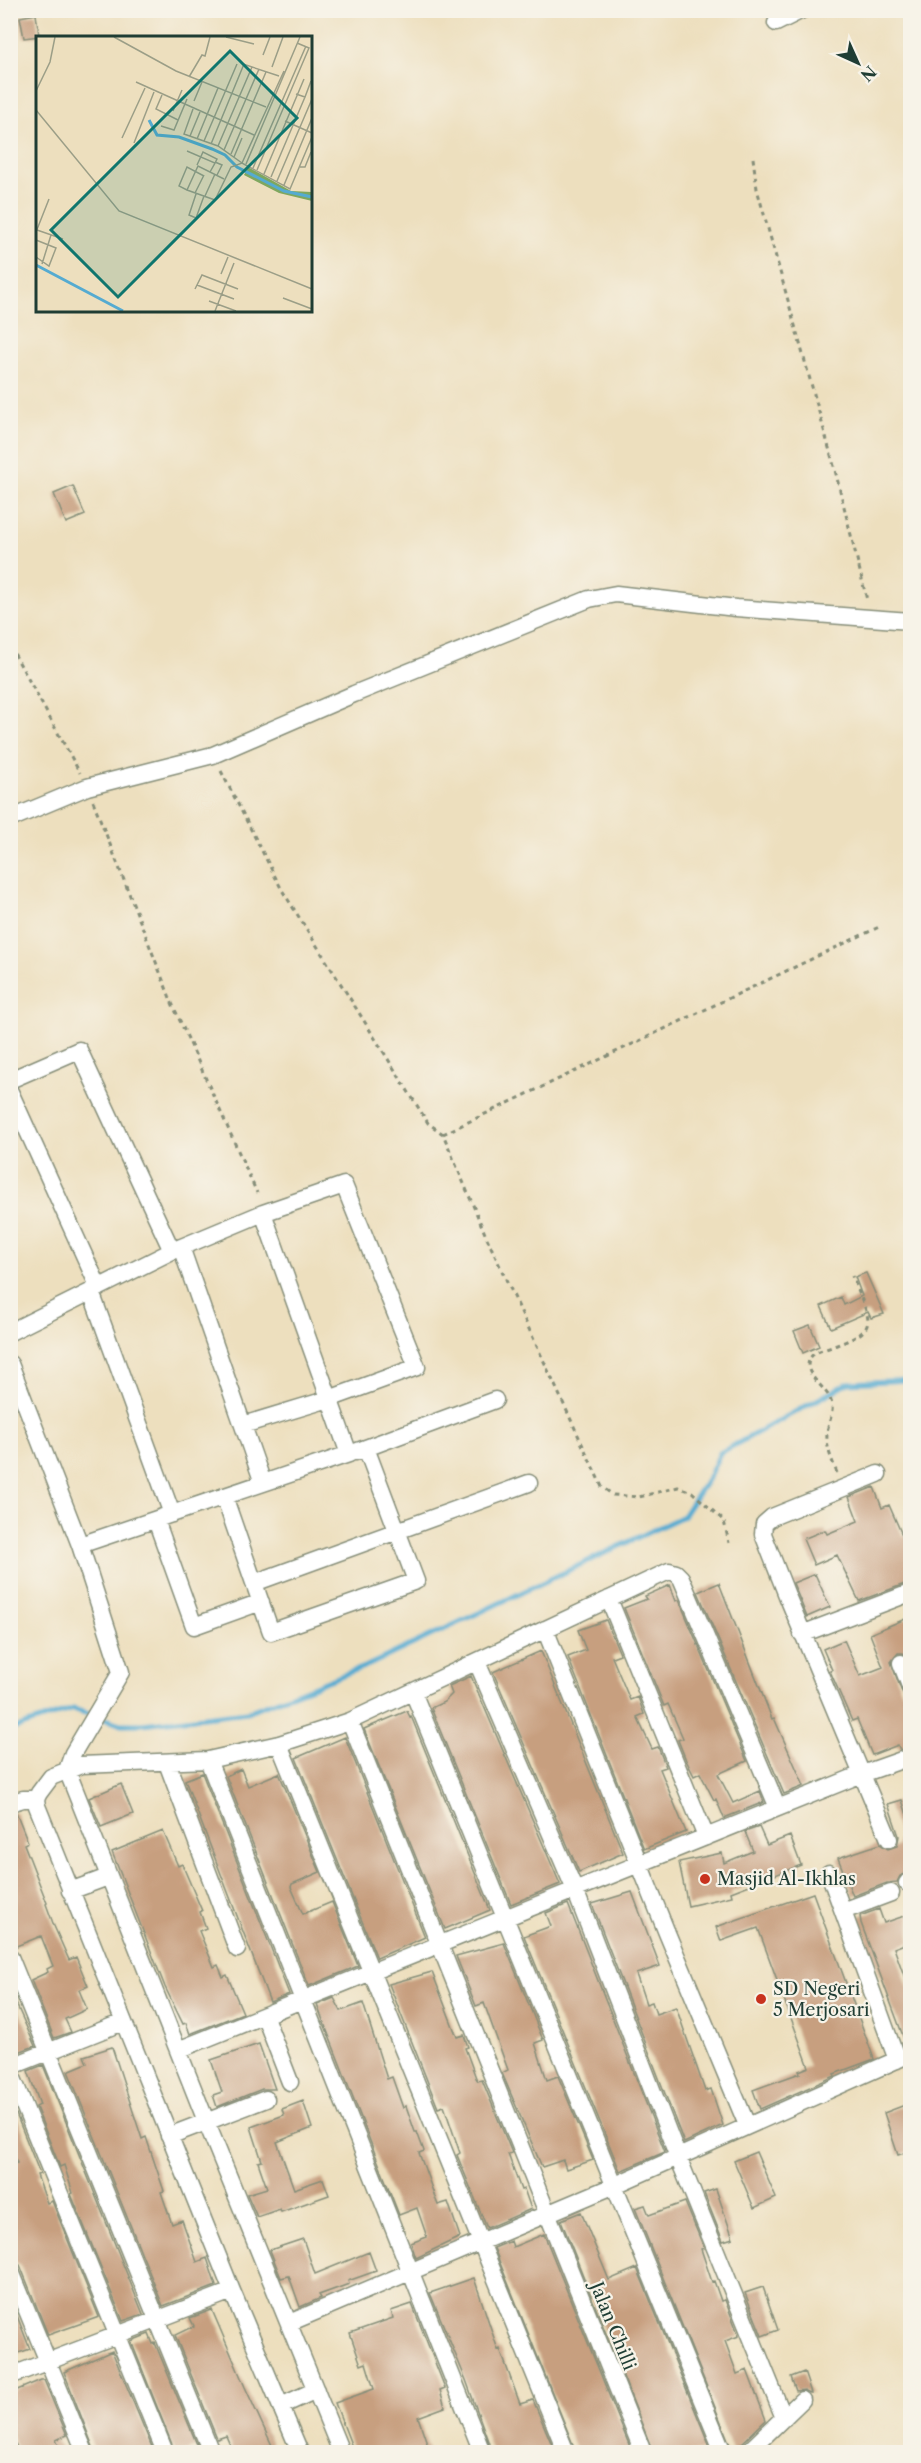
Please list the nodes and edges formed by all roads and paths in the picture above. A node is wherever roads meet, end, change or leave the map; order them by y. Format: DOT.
graph roads {
  1 [pos="802,10"];
  2 [pos="776,23"];
  3 [pos="753,158"];
  4 [pos="871,617"];
  5 [pos="910,621"];
  6 [pos="10,646"];
  7 [pos="213,755"];
  8 [pos="87,787"];
  9 [pos="10,819"];
  10 [pos="879,927"];
  11 [pos="10,1080"];
  12 [pos="10,1092"];
  13 [pos="443,1134"];
  14 [pos="257,1194"];
  15 [pos="263,1213"];
  16 [pos="177,1249"];
  17 [pos="852,1276"];
  18 [pos="95,1290"];
  19 [pos="10,1332"];
  20 [pos="10,1364"];
  21 [pos="329,1399"];
  22 [pos="495,1400"];
  23 [pos="243,1425"];
  24 [pos="366,1448"];
  25 [pos="349,1454"];
  26 [pos="878,1474"];
  27 [pos="263,1483"];
  28 [pos="529,1483"];
  29 [pos="842,1488"];
  30 [pos="224,1496"];
  31 [pos="172,1514"];
  32 [pos="156,1520"];
  33 [pos="398,1530"];
  34 [pos="729,1544"];
  35 [pos="80,1545"];
  36 [pos="254,1583"];
  37 [pos="910,1593"];
  38 [pos="609,1599"];
  39 [pos="261,1602"];
  40 [pos="545,1629"];
  41 [pos="802,1634"];
  42 [pos="477,1662"];
  43 [pos="901,1663"];
  44 [pos="910,1686"];
  45 [pos="413,1692"];
  46 [pos="350,1721"];
  47 [pos="279,1744"];
  48 [pos="910,1757"];
  49 [pos="208,1760"];
  50 [pos="167,1763"];
  51 [pos="67,1770"];
  52 [pos="862,1774"];
  53 [pos="36,1799"];
  54 [pos="10,1803"];
  55 [pos="778,1808"];
  56 [pos="706,1837"];
  57 [pos="889,1839"];
  58 [pos="640,1865"];
  59 [pos="829,1873"];
  60 [pos="108,1877"];
  61 [pos="575,1890"];
  62 [pos="70,1891"];
  63 [pos="891,1893"];
  64 [pos="843,1911"];
  65 [pos="506,1919"];
  66 [pos="439,1944"];
  67 [pos="237,1949"];
  68 [pos="10,1957"];
  69 [pos="372,1972"];
  70 [pos="303,2001"];
  71 [pos="265,2017"];
  72 [pos="123,2022"];
  73 [pos="178,2050"];
  74 [pos="47,2053"];
  75 [pos="904,2057"];
  76 [pos="10,2069"];
  77 [pos="290,2082"];
  78 [pos="266,2099"];
  79 [pos="206,2121"];
  80 [pos="747,2125"];
  81 [pos="169,2136"];
  82 [pos="678,2157"];
  83 [pos="613,2186"];
  84 [pos="547,2214"];
  85 [pos="480,2242"];
  86 [pos="10,2269"];
  87 [pos="412,2272"];
  88 [pos="232,2291"];
  89 [pos="156,2320"];
  90 [pos="290,2324"];
  91 [pos="116,2334"];
  92 [pos="47,2361"];
  93 [pos="10,2376"];
  94 [pos="316,2390"];
  95 [pos="802,2400"];
  96 [pos="281,2406"];
  97 [pos="784,2418"];
  98 [pos="85,2452"];
  99 [pos="165,2452"];
  100 [pos="211,2452"];
  101 [pos="300,2452"];
  102 [pos="341,2452"];
  103 [pos="482,2452"];
  104 [pos="566,2452"];
  105 [pos="643,2452"];
  106 [pos="723,2452"];
  107 [pos="748,2452"];
  1 -- 2 [label="street"];
  3 -- 4 [label="path"];
  4 -- 5 [label="street"];
  4 -- 7 [label="street"];
  6 -- 8 [label="path"];
  7 -- 8 [label="street"];
  7 -- 13 [label="path"];
  8 -- 9 [label="street"];
  8 -- 14 [label="path"];
  10 -- 13 [label="path"];
  11 -- 16 [label="street"];
  12 -- 18 [label="street"];
  13 -- 34 [label="path"];
  15 -- 16 [label="street"];
  15 -- 21 [label="street"];
  15 -- 21 [label="street"];
  16 -- 18 [label="street"];
  16 -- 23 [label="street"];
  17 -- 29 [label="path"];
  18 -- 19 [label="street"];
  18 -- 31 [label="street"];
  20 -- 35 [label="street"];
  21 -- 23 [label="street"];
  21 -- 25 [label="street"];
  22 -- 24 [label="street"];
  23 -- 27 [label="street"];
  24 -- 25 [label="street"];
  24 -- 33 [label="street"];
  25 -- 27 [label="street"];
  26 -- 29 [label="street"];
  27 -- 30 [label="street"];
  28 -- 33 [label="street"];
  29 -- 41 [label="street"];
  30 -- 31 [label="street"];
  30 -- 36 [label="street"];
  31 -- 32 [label="street"];
  32 -- 35 [label="street"];
  32 -- 39 [label="street"];
  33 -- 36 [label="street"];
  33 -- 39 [label="street"];
  35 -- 51 [label="street"];
  36 -- 39 [label="street"];
  37 -- 41 [label="street"];
  38 -- 40 [label="street"];
  38 -- 55 [label="street"];
  38 -- 56 [label="street"];
  40 -- 42 [label="street"];
  40 -- 58 [label="street"];
  41 -- 52 [label="street"];
  42 -- 45 [label="street"];
  42 -- 61 [label="street"];
  43 -- 44 [label="street"];
  45 -- 46 [label="street"];
  45 -- 65 [label="street"];
  46 -- 47 [label="street"];
  46 -- 66 [label="street, Jalan Chilli"];
  47 -- 49 [label="street"];
  47 -- 69 [label="street"];
  48 -- 52 [label="street"];
  49 -- 50 [label="street"];
  49 -- 70 [label="street"];
  50 -- 51 [label="street"];
  50 -- 67 [label="street"];
  51 -- 53 [label="street"];
  51 -- 60 [label="street"];
  52 -- 55 [label="street"];
  52 -- 57 [label="street"];
  53 -- 54 [label="street"];
  53 -- 62 [label="street"];
  55 -- 56 [label="street"];
  56 -- 58 [label="street"];
  58 -- 61 [label="street"];
  58 -- 80 [label="street"];
  59 -- 64 [label="street"];
  60 -- 62 [label="street"];
  60 -- 73 [label="street"];
  61 -- 65 [label="street"];
  61 -- 82 [label="street"];
  62 -- 72 [label="street"];
  63 -- 64 [label="street"];
  64 -- 75 [label="street"];
  65 -- 66 [label="street"];
  65 -- 83 [label="street"];
  66 -- 69 [label="street"];
  66 -- 84 [label="street, Jalan Chilli"];
  68 -- 74 [label="street"];
  69 -- 70 [label="street"];
  69 -- 85 [label="street"];
  70 -- 71 [label="street"];
  70 -- 87 [label="street"];
  71 -- 73 [label="street"];
  71 -- 77 [label="street"];
  72 -- 74 [label="street"];
  72 -- 81 [label="street"];
  73 -- 79 [label="street"];
  74 -- 76 [label="street"];
  74 -- 89 [label="street"];
  75 -- 80 [label="street"];
  76 -- 91 [label="street"];
  78 -- 79 [label="street"];
  79 -- 81 [label="street"];
  79 -- 90 [label="street"];
  80 -- 82 [label="street"];
  81 -- 88 [label="street"];
  82 -- 83 [label="street"];
  82 -- 97 [label="street"];
  83 -- 84 [label="street"];
  83 -- 106 [label="street"];
  84 -- 85 [label="street"];
  84 -- 105 [label="street, Jalan Chilli"];
  85 -- 87 [label="street"];
  85 -- 104 [label="street"];
  86 -- 92 [label="street"];
  87 -- 90 [label="street"];
  87 -- 103 [label="street"];
  88 -- 89 [label="street"];
  88 -- 96 [label="street"];
  89 -- 91 [label="street"];
  89 -- 100 [label="street"];
  90 -- 94 [label="street"];
  91 -- 92 [label="street"];
  91 -- 99 [label="street"];
  92 -- 93 [label="street"];
  92 -- 98 [label="street"];
  94 -- 96 [label="street"];
  94 -- 102 [label="street"];
  95 -- 97 [label="street"];
  96 -- 101 [label="street"];
  97 -- 107 [label="street"];
}
